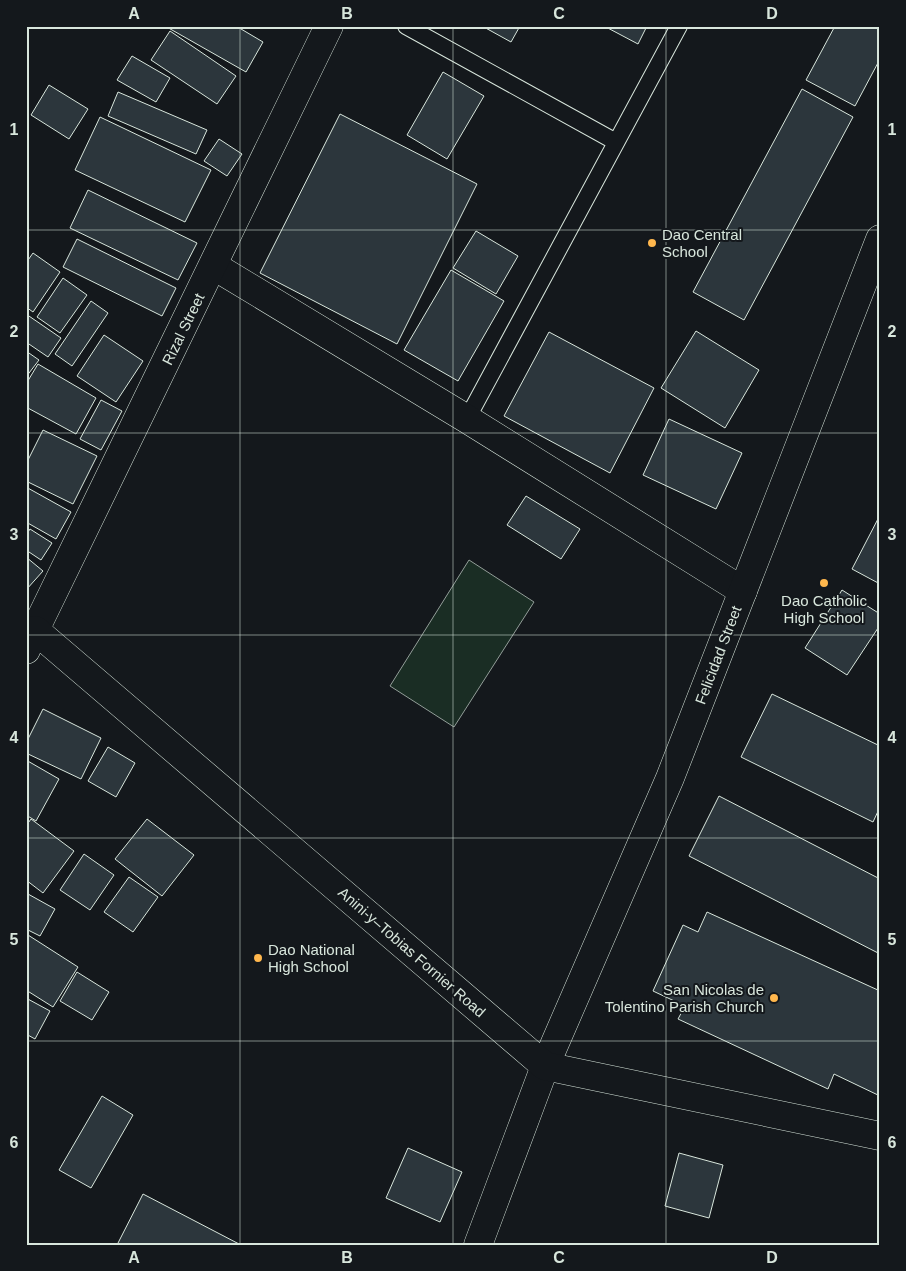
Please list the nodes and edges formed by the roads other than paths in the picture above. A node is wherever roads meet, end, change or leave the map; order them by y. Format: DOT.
graph roads {
  1 [pos="329,26"];
  2 [pos="406,26"];
  3 [pos="679,26"];
  4 [pos="616,142"];
  5 [pos="880,239"];
  6 [pos="214,266"];
  7 [pos="467,419"];
  8 [pos="743,591"];
  9 [pos="29,634"];
  10 [pos="545,1066"];
  11 [pos="880,1136"];
  12 [pos="478,1245"];
  1 -- 6 [label="street, Rizal Street"];
  2 -- 4 [label="lane"];
  3 -- 4 [label="lane"];
  4 -- 7 [label="lane"];
  5 -- 8 [label="street, Felicidad Street"];
  6 -- 7 [label="street"];
  6 -- 9 [label="street, Rizal Street"];
  7 -- 8 [label="street"];
  8 -- 10 [label="street, Felicidad Street"];
  9 -- 10 [label="street, Anini-y–Tobias Fornier Road"];
  10 -- 11 [label="street, Anini-y–Tobias Fornier Road"];
  10 -- 12 [label="street, Felicidad Street"];
}
